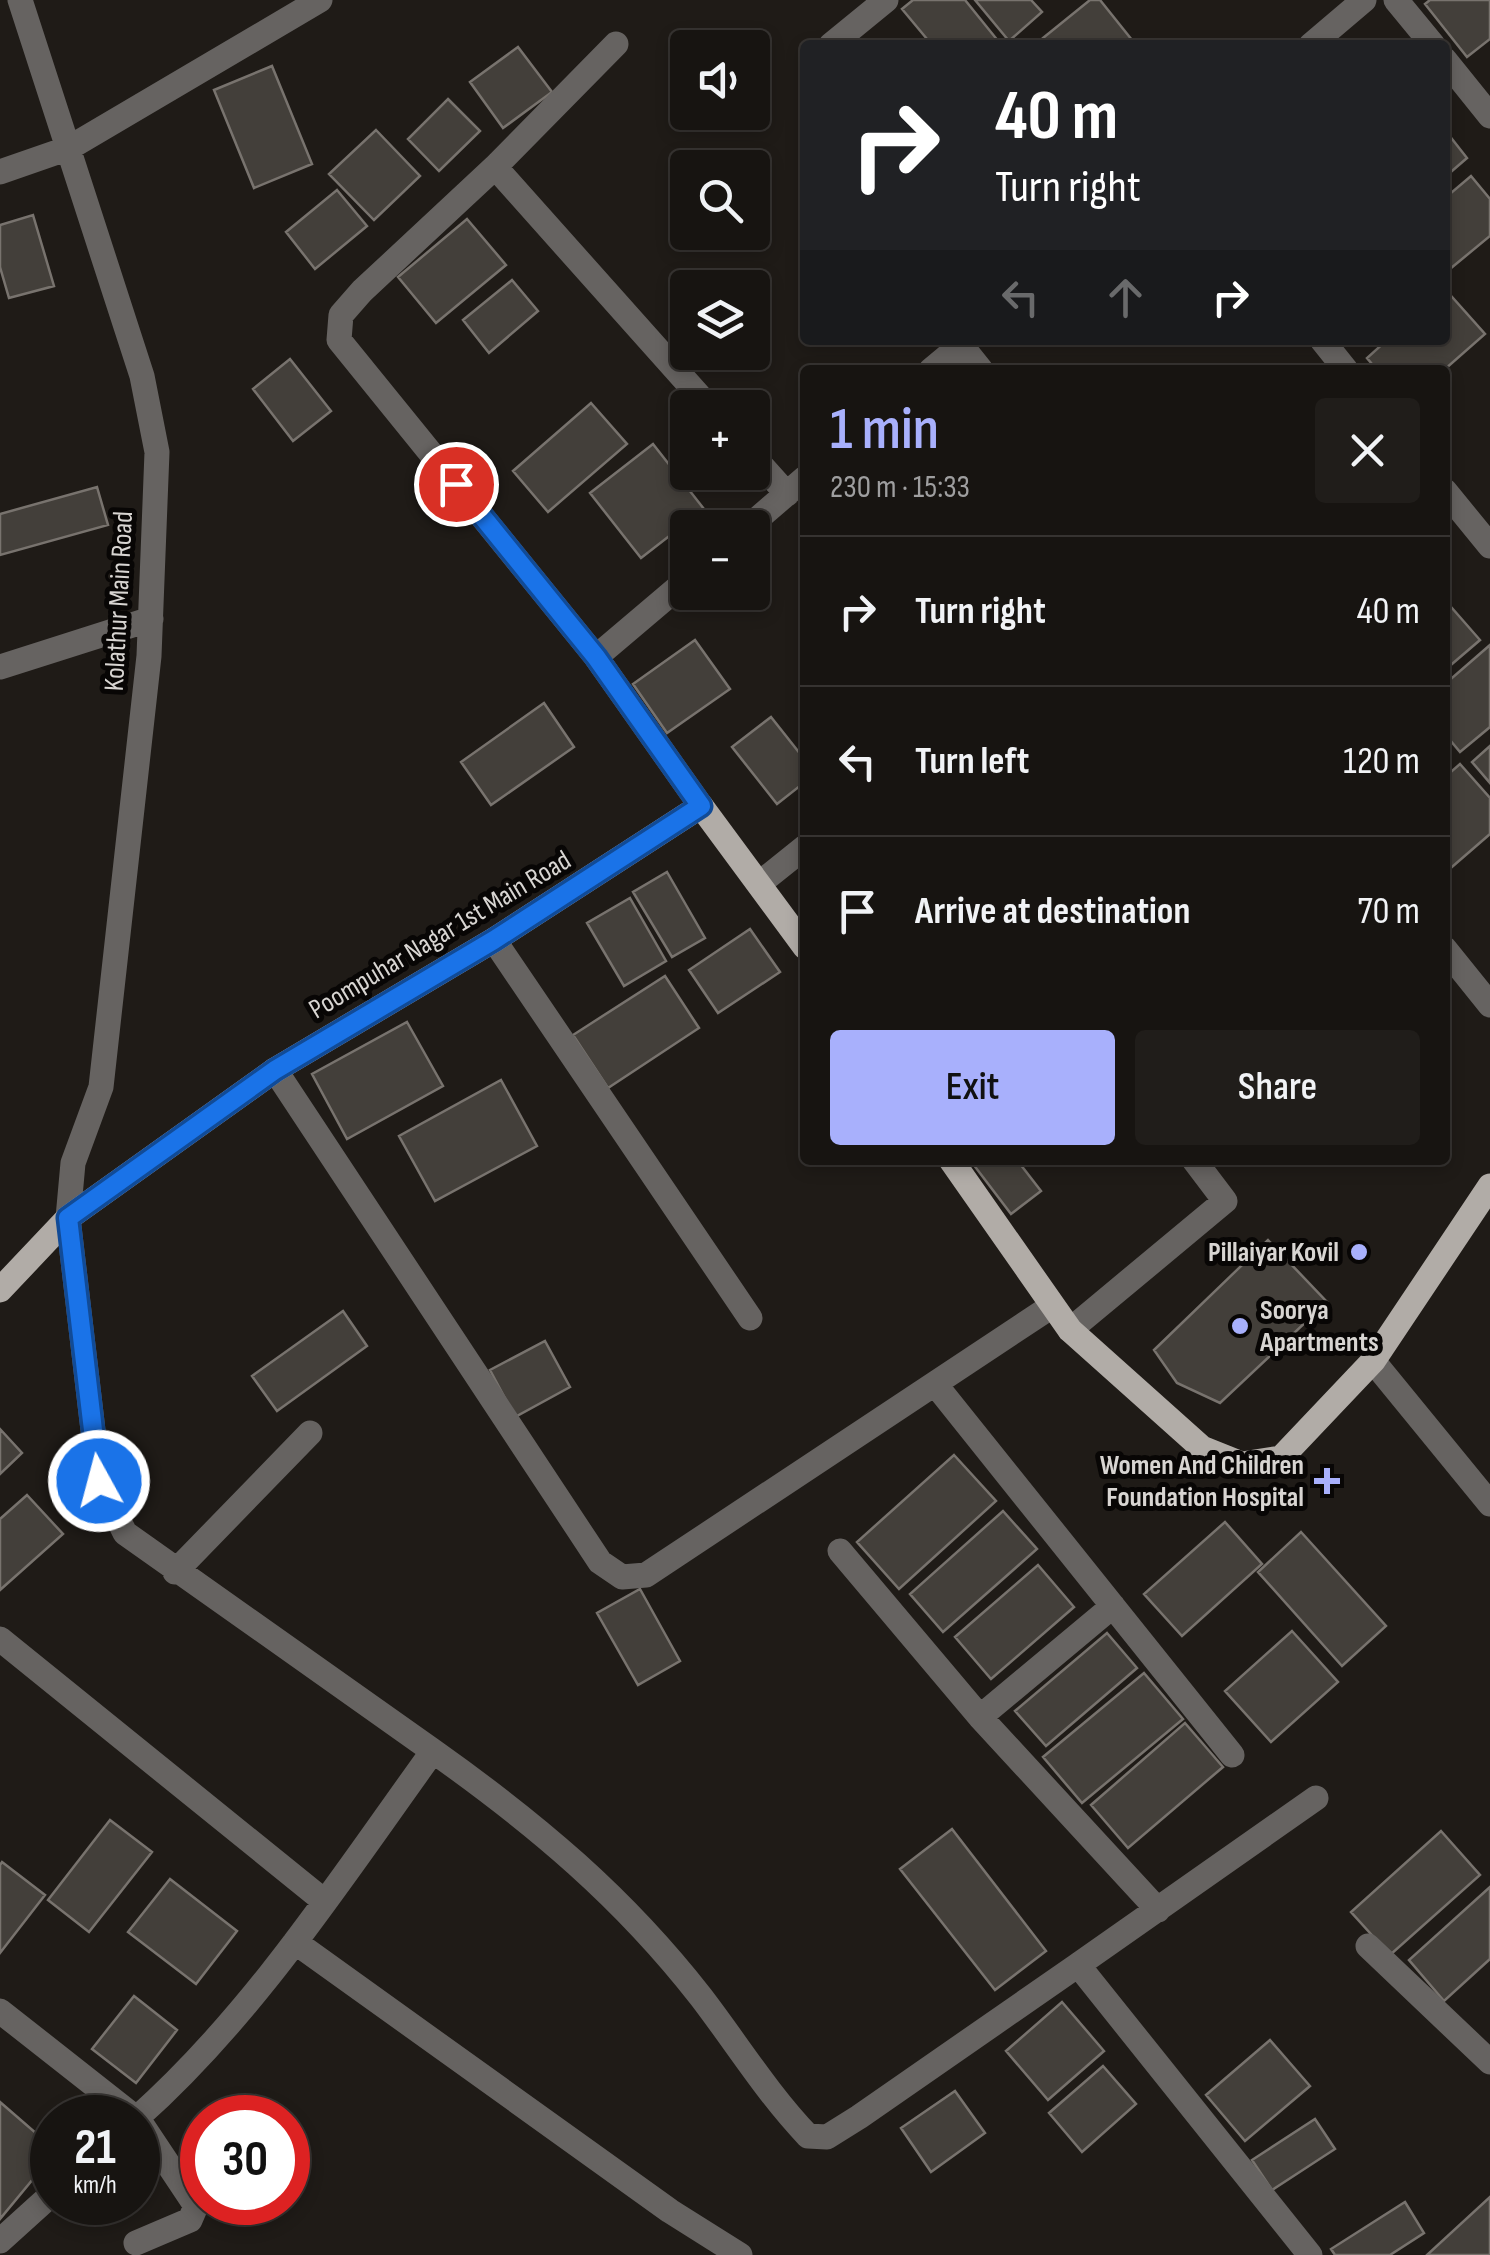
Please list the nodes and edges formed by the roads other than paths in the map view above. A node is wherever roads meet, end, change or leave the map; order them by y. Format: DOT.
graph roads {
  1 [pos="20,0"];
  2 [pos="320,0"];
  3 [pos="886,0"];
  4 [pos="1364,0"];
  5 [pos="1396,0"];
  6 [pos="837,40"];
  7 [pos="1317,40"];
  8 [pos="1428,40"];
  9 [pos="616,44"];
  10 [pos="1450,66"];
  11 [pos="1490,116"];
  12 [pos="69,148"];
  13 [pos="495,167"];
  14 [pos="0,172"];
  15 [pos="961,345"];
  16 [pos="1326,345"];
  17 [pos="938,365"];
  18 [pos="1342,365"];
  19 [pos="694,390"];
  20 [pos="770,468"];
  21 [pos="796,486"];
  22 [pos="1450,497"];
  23 [pos="768,510"];
  24 [pos="1490,546"];
  25 [pos="670,594"];
  26 [pos="150,619"];
  27 [pos="596,657"];
  28 [pos="0,667"];
  29 [pos="701,806"];
  30 [pos="800,851"];
  31 [pos="760,882"];
  32 [pos="494,940"];
  33 [pos="800,940"];
  34 [pos="1450,955"];
  35 [pos="1490,1005"];
  36 [pos="275,1070"];
  37 [pos="954,1165"];
  38 [pos="1198,1165"];
  39 [pos="1490,1186"];
  40 [pos="68,1218"];
  41 [pos="0,1290"];
  42 [pos="1052,1306"];
  43 [pos="750,1318"];
  44 [pos="1070,1330"];
  45 [pos="1372,1361"];
  46 [pos="936,1384"];
  47 [pos="310,1433"];
  48 [pos="1490,1504"];
  49 [pos="840,1551"];
  50 [pos="175,1572"];
  51 [pos="1113,1606"];
  52 [pos="0,1639"];
  53 [pos="980,1717"];
  54 [pos="433,1751"];
  55 [pos="1232,1755"];
  56 [pos="1316,1798"];
  57 [pos="324,1902"];
  58 [pos="1158,1910"];
  59 [pos="295,1942"];
  60 [pos="1368,1946"];
  61 [pos="1078,1965"];
  62 [pos="0,2010"];
  63 [pos="1490,2062"];
  64 [pos="108,2095"];
  65 [pos="160,2097"];
  66 [pos="160,2152"];
  67 [pos="30,2214"];
  68 [pos="0,2241"];
  69 [pos="136,2243"];
  70 [pos="740,2255"];
  71 [pos="1310,2255"];
  1 -- 12 [label="street, Kolathur Main Road"];
  2 -- 12 [label="street"];
  3 -- 6 [label="street"];
  4 -- 7 [label="street"];
  5 -- 8 [label="street"];
  9 -- 13 [label="street"];
  10 -- 11 [label="street"];
  12 -- 14 [label="street"];
  12 -- 26 [label="street, Kolathur Main Road"];
  13 -- 19 [label="street"];
  13 -- 27 [label="street"];
  15 -- 17 [label="street"];
  16 -- 18 [label="street"];
  20 -- 21 [label="street"];
  21 -- 23 [label="street"];
  22 -- 24 [label="street"];
  25 -- 27 [label="street"];
  26 -- 28 [label="street"];
  26 -- 40 [label="street, Kolathur Main Road"];
  27 -- 29 [label="street"];
  29 -- 31 [label="main road"];
  29 -- 32 [label="main road, Poompuhar Nagar 1st Main Road"];
  30 -- 31 [label="street"];
  31 -- 33 [label="main road"];
  32 -- 36 [label="main road, Poompuhar Nagar 1st Main Road"];
  32 -- 43 [label="street"];
  34 -- 35 [label="street"];
  36 -- 40 [label="main road, Poompuhar Nagar 1st Main Road"];
  36 -- 46 [label="street"];
  37 -- 42 [label="main road"];
  38 -- 44 [label="street"];
  39 -- 45 [label="main road"];
  40 -- 41 [label="main road, Poompuhar Nagar 1st Main Road"];
  40 -- 50 [label="street, Kolathur Main Road"];
  42 -- 44 [label="main road"];
  42 -- 46 [label="street"];
  44 -- 45 [label="main road"];
  45 -- 48 [label="street"];
  46 -- 51 [label="street"];
  47 -- 50 [label="street"];
  49 -- 53 [label="street"];
  50 -- 54 [label="street, Kolathur Main Road"];
  51 -- 53 [label="street"];
  51 -- 55 [label="street"];
  52 -- 57 [label="street"];
  53 -- 58 [label="street"];
  54 -- 57 [label="street"];
  54 -- 61 [label="street, Kolathur Main Road"];
  56 -- 58 [label="street"];
  57 -- 59 [label="street"];
  58 -- 61 [label="street"];
  59 -- 65 [label="street"];
  59 -- 70 [label="street"];
  60 -- 63 [label="street"];
  61 -- 71 [label="street"];
  62 -- 64 [label="street"];
  66 -- 69 [label="street"];
  67 -- 68 [label="street"];
}
